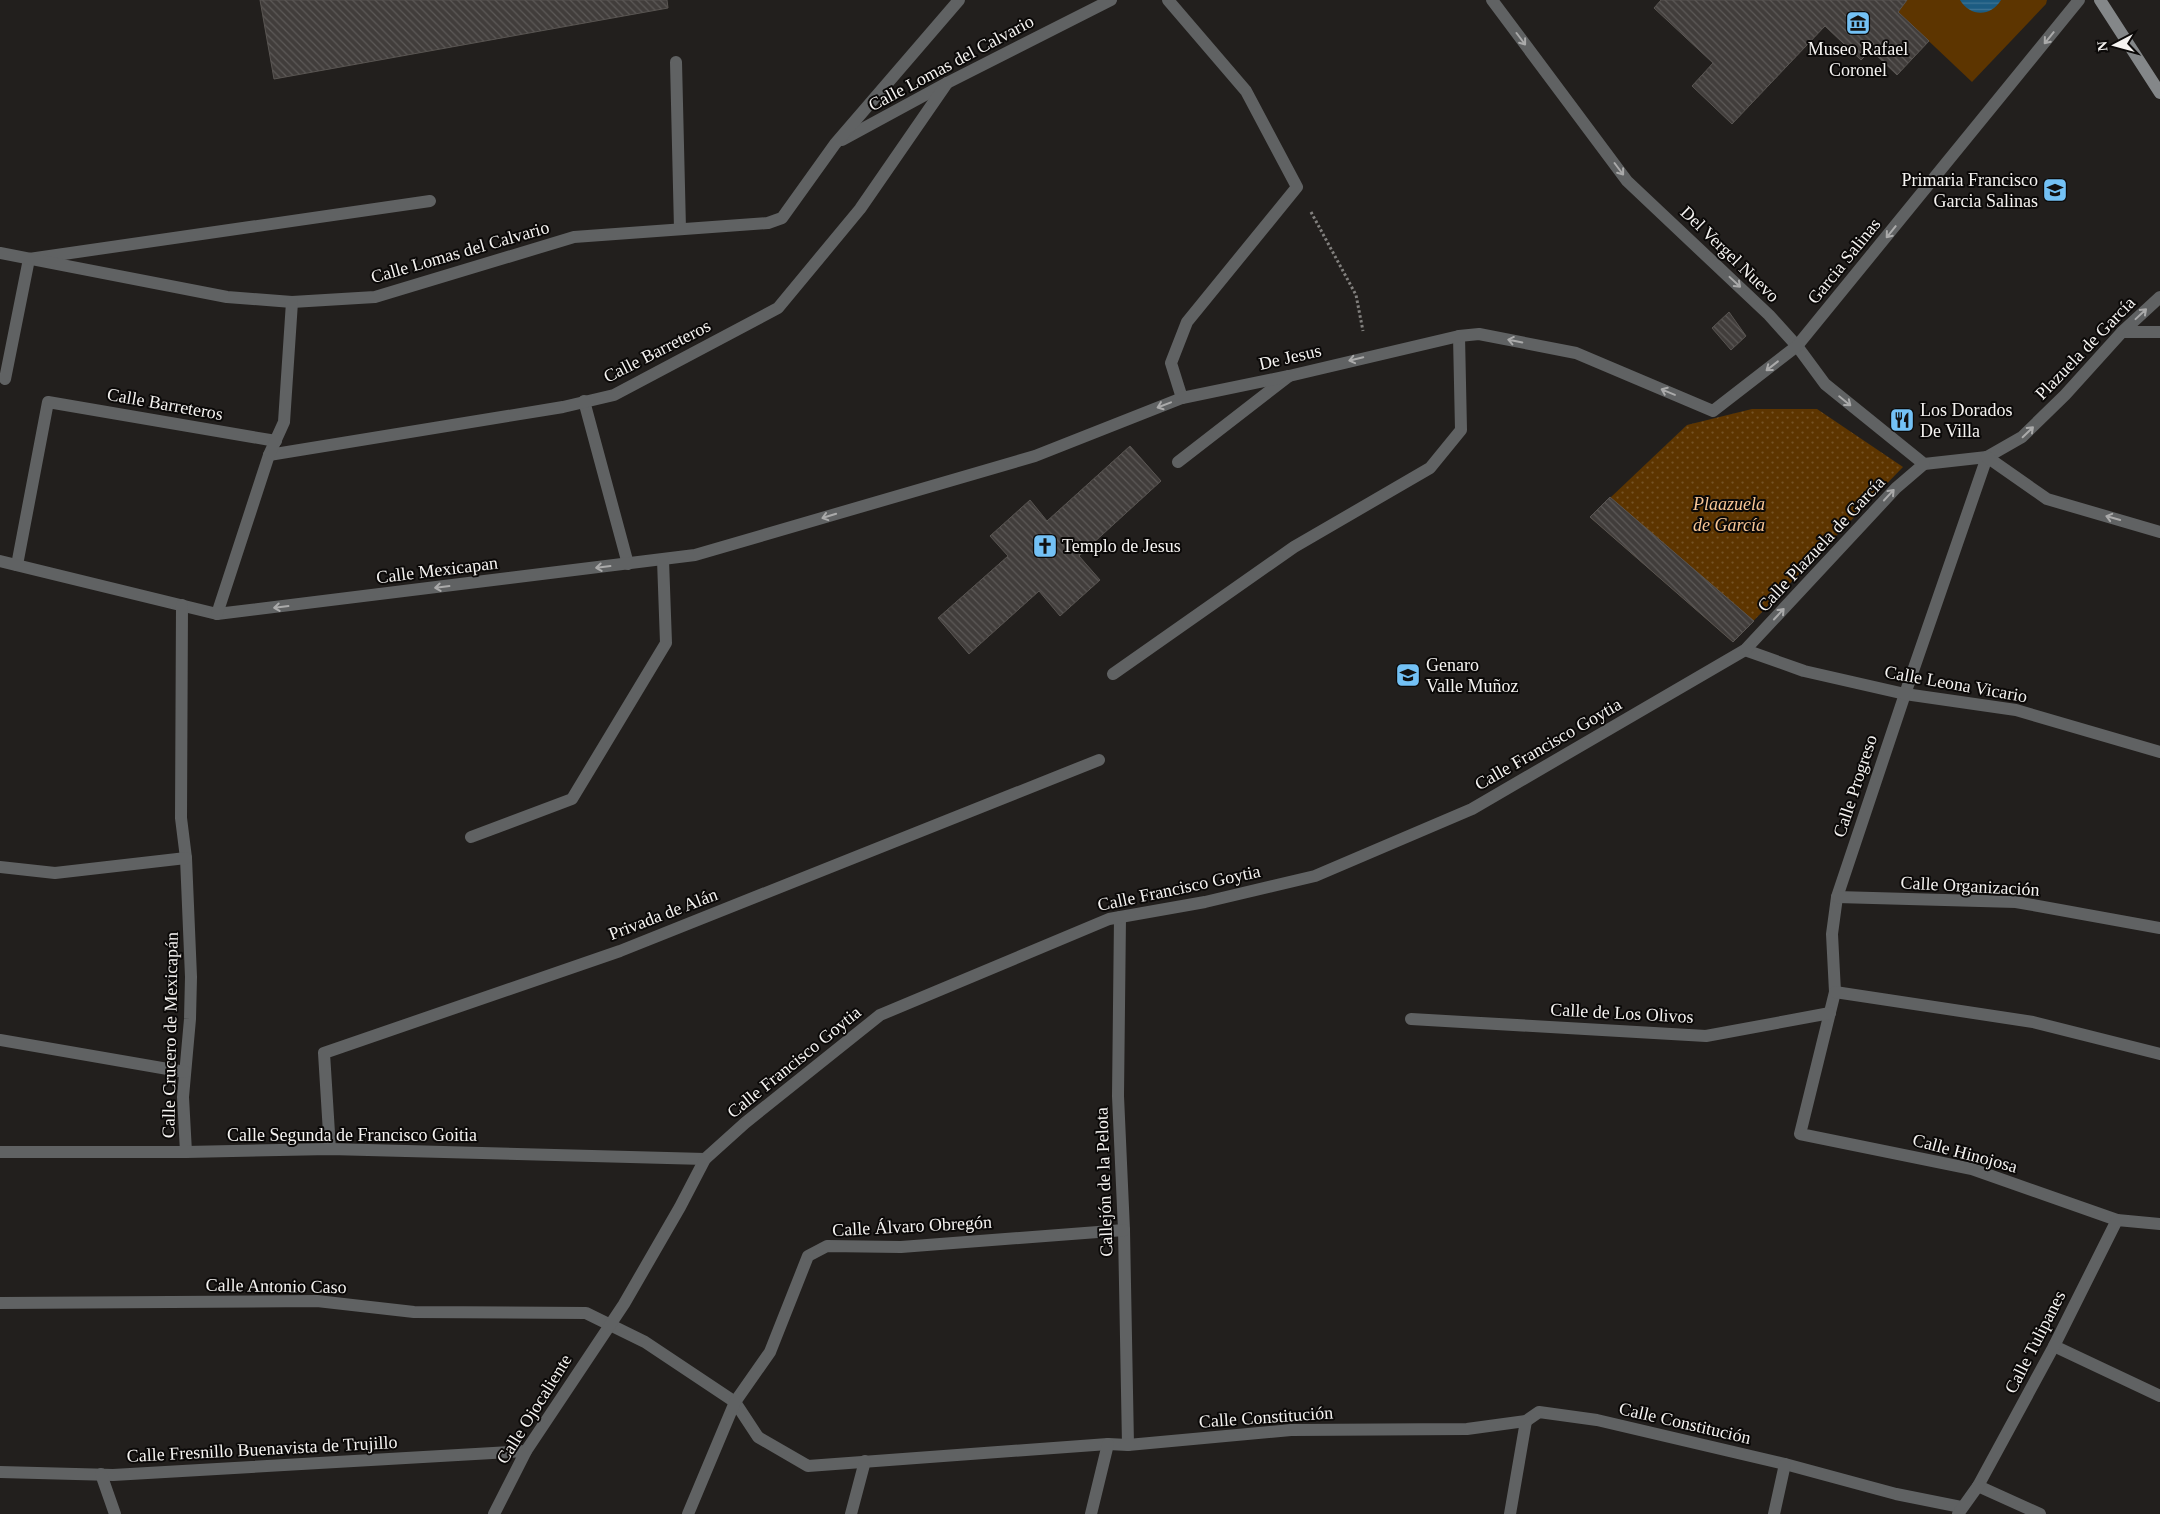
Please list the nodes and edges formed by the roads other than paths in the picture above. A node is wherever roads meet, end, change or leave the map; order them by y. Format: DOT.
graph roads {
  1 [pos="959,0"];
  2 [pos="1110,0"];
  3 [pos="1168,0"];
  4 [pos="1492,0"];
  5 [pos="2079,0"];
  6 [pos="2100,0"];
  7 [pos="676,62"];
  8 [pos="947,83"];
  9 [pos="2160,92"];
  10 [pos="835,144"];
  11 [pos="430,201"];
  12 [pos="680,229"];
  13 [pos="0,253"];
  14 [pos="29,259"];
  15 [pos="2160,297"];
  16 [pos="292,302"];
  17 [pos="2122,332"];
  18 [pos="2160,332"];
  19 [pos="1459,336"];
  20 [pos="1797,346"];
  21 [pos="1289,376"];
  22 [pos="5,379"];
  23 [pos="1182,398"];
  24 [pos="584,401"];
  25 [pos="1713,411"];
  26 [pos="276,441"];
  27 [pos="269,455"];
  28 [pos="1986,457"];
  29 [pos="1178,462"];
  30 [pos="1924,464"];
  31 [pos="876,502"];
  32 [pos="2160,532"];
  33 [pos="663,560"];
  34 [pos="0,561"];
  35 [pos="628,564"];
  36 [pos="17,565"];
  37 [pos="182,605"];
  38 [pos="217,614"];
  39 [pos="1745,650"];
  40 [pos="1113,674"];
  41 [pos="1904,694"];
  42 [pos="2160,752"];
  43 [pos="1099,760"];
  44 [pos="471,837"];
  45 [pos="186,858"];
  46 [pos="0,867"];
  47 [pos="1837,897"];
  48 [pos="1120,917"];
  49 [pos="2160,928"];
  50 [pos="1835,992"];
  51 [pos="1830,1013"];
  52 [pos="1411,1019"];
  53 [pos="0,1040"];
  54 [pos="2160,1054"];
  55 [pos="185,1072"];
  56 [pos="1800,1134"];
  57 [pos="330,1149"];
  58 [pos="0,1152"];
  59 [pos="186,1152"];
  60 [pos="705,1159"];
  61 [pos="2117,1220"];
  62 [pos="2159,1220"];
  63 [pos="1124,1230"];
  64 [pos="0,1303"];
  65 [pos="608,1325"];
  66 [pos="2054,1346"];
  67 [pos="2160,1396"];
  68 [pos="735,1402"];
  69 [pos="1526,1421"];
  70 [pos="1108,1444"];
  71 [pos="1128,1445"];
  72 [pos="526,1451"];
  73 [pos="866,1461"];
  74 [pos="1785,1464"];
  75 [pos="0,1472"];
  76 [pos="101,1474"];
  77 [pos="1978,1486"];
  78 [pos="1960,1511"];
  79 [pos="115,1514"];
  80 [pos="494,1514"];
  81 [pos="688,1514"];
  82 [pos="851,1514"];
  83 [pos="1091,1514"];
  84 [pos="1510,1514"];
  85 [pos="1774,1514"];
  86 [pos="2040,1514"];
  1 -- 10 [label="street, Calle Lomas del Calvario"];
  2 -- 8 [label="street, Calle Lomas del Calvario"];
  3 -- 23 [label="street"];
  4 -- 20 [label="street, Del Vergel Nuevo, one-way"];
  5 -- 20 [label="street, Garcia Salinas, one-way"];
  6 -- 9 [label="street"];
  7 -- 12 [label="street"];
  8 -- 10 [label="street, Calle Lomas del Calvario"];
  8 -- 24 [label="street, Calle Barreteros"];
  10 -- 12 [label="street, Calle Lomas del Calvario"];
  11 -- 14 [label="street"];
  12 -- 16 [label="street, Calle Lomas del Calvario"];
  13 -- 14 [label="street, Calle Lomas del Calvario"];
  14 -- 16 [label="street, Calle Lomas del Calvario"];
  14 -- 22 [label="street"];
  17 -- 15 [label="street, Plazuela de García, one-way"];
  16 -- 26 [label="street"];
  17 -- 18 [label="street"];
  28 -- 17 [label="street, Plazuela de García, one-way"];
  19 -- 21 [label="street, De Jesus, one-way"];
  25 -- 19 [label="street, De Jesus, one-way"];
  19 -- 40 [label="street"];
  20 -- 25 [label="street, Garcia Salinas, one-way"];
  20 -- 30 [label="street, Del Vergel Nuevo, one-way"];
  21 -- 23 [label="street, De Jesus"];
  21 -- 29 [label="street"];
  23 -- 31 [label="street, De Jesus, one-way"];
  24 -- 27 [label="street, Calle Barreteros"];
  24 -- 35 [label="street"];
  26 -- 27 [label="street"];
  26 -- 36 [label="street, Calle Barreteros"];
  27 -- 38 [label="street"];
  28 -- 30 [label="street"];
  32 -- 28 [label="street, one-way"];
  28 -- 41 [label="street, Calle Progreso"];
  39 -- 30 [label="street, Calle Plazuela de García, one-way"];
  31 -- 33 [label="street, Calle Mexicapan, one-way"];
  33 -- 35 [label="street, Calle Mexicapan"];
  33 -- 44 [label="street"];
  34 -- 36 [label="street, Calle Mexicapan"];
  35 -- 38 [label="street, Calle Mexicapan, one-way"];
  36 -- 37 [label="street, Calle Mexicapan"];
  37 -- 38 [label="street, Calle Mexicapan"];
  37 -- 45 [label="street, Calle Crucero de Mexicapán"];
  39 -- 41 [label="street, Calle Leona Vicario"];
  39 -- 48 [label="street, Calle Francisco Goytia"];
  41 -- 42 [label="street, Calle Leona Vicario"];
  41 -- 47 [label="street, Calle Progreso"];
  43 -- 57 [label="street, Privada de Alán"];
  45 -- 46 [label="street"];
  45 -- 55 [label="street, Calle Crucero de Mexicapán"];
  47 -- 49 [label="street, Calle Organización"];
  47 -- 50 [label="street, Calle Progreso"];
  48 -- 60 [label="street, Calle Francisco Goytia"];
  48 -- 63 [label="street, Callejón de la Pelota"];
  50 -- 51 [label="street, Calle Progreso"];
  50 -- 54 [label="street"];
  51 -- 52 [label="street, Calle de Los Olivos"];
  51 -- 56 [label="street, Calle Progreso"];
  53 -- 55 [label="street"];
  55 -- 59 [label="street, Calle Crucero de Mexicapán"];
  56 -- 61 [label="street, Calle Hinojosa"];
  57 -- 59 [label="street, Calle Segunda de Francisco Goitia"];
  57 -- 60 [label="street, Calle Segunda de Francisco Goitia"];
  58 -- 59 [label="street, Calle Segunda de Francisco Goitia"];
  60 -- 65 [label="street, Calle Francisco Goytia"];
  61 -- 62 [label="street"];
  61 -- 66 [label="street, Calle Tulipanes"];
  63 -- 68 [label="street, Calle Álvaro Obregón"];
  63 -- 71 [label="street, Callejón de la Pelota"];
  64 -- 65 [label="street, Calle Antonio Caso"];
  65 -- 68 [label="street, Calle Constitución"];
  65 -- 72 [label="street, Calle Ojocaliente"];
  66 -- 67 [label="street"];
  66 -- 77 [label="street, Calle Tulipanes"];
  68 -- 73 [label="street, Calle Constitución"];
  68 -- 81 [label="street, Calle Álvaro Obregón"];
  69 -- 71 [label="street, Calle Constitución"];
  69 -- 74 [label="street, Calle Constitución"];
  69 -- 84 [label="street"];
  70 -- 71 [label="street, Calle Constitución"];
  70 -- 73 [label="street, Calle Constitución"];
  70 -- 83 [label="street"];
  72 -- 76 [label="street, Calle Fresnillo Buenavista de Trujillo"];
  72 -- 80 [label="street, Calle Ojocaliente"];
  73 -- 82 [label="street"];
  74 -- 78 [label="street, Calle Constitución"];
  74 -- 85 [label="street"];
  75 -- 76 [label="street, Calle Fresnillo Buenavista de Trujillo"];
  76 -- 79 [label="street"];
  77 -- 78 [label="street, Calle Tulipanes"];
  77 -- 86 [label="street"];
}
